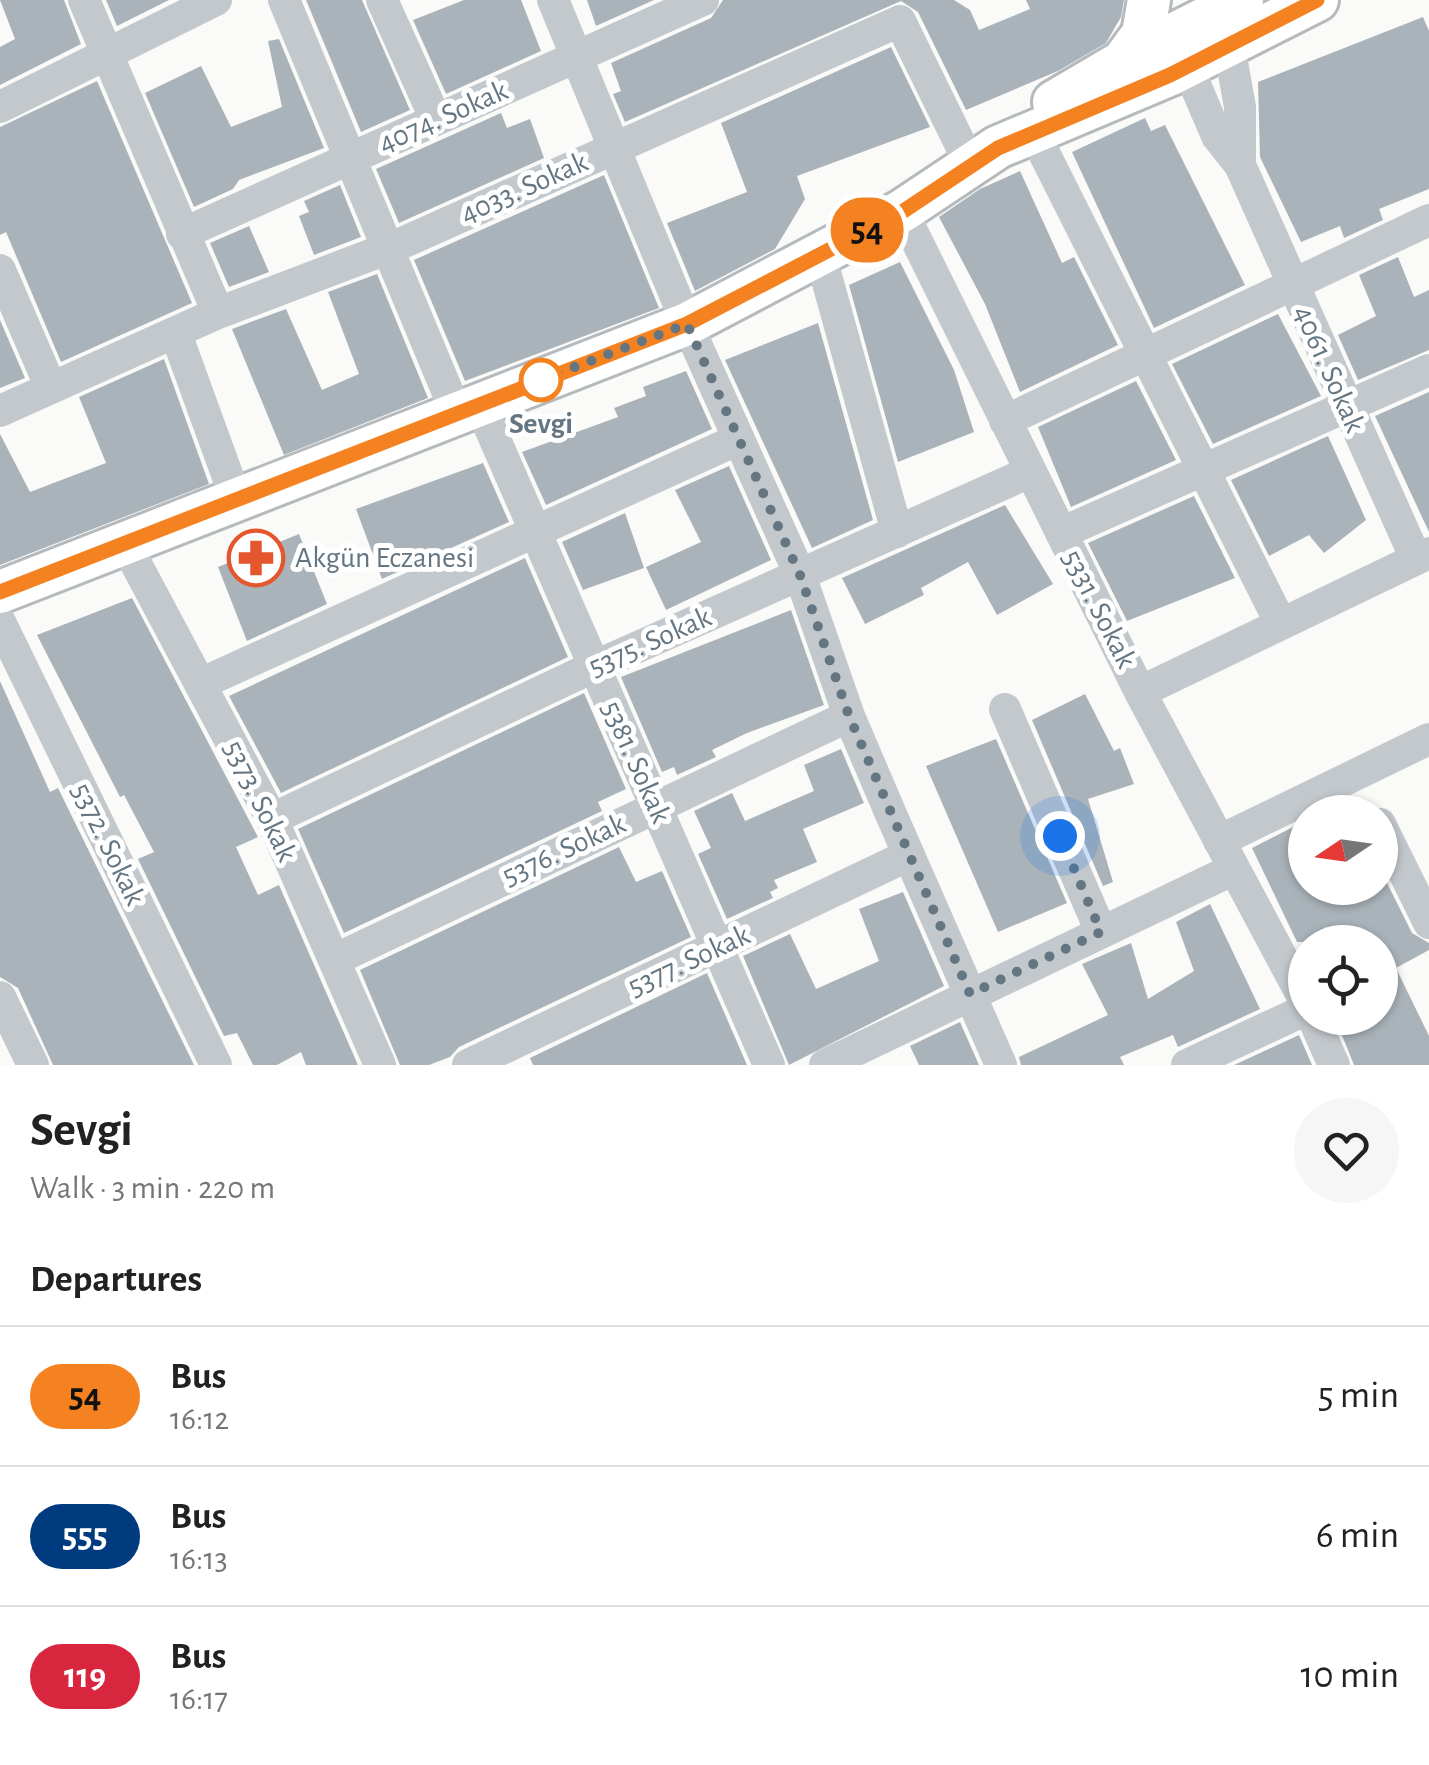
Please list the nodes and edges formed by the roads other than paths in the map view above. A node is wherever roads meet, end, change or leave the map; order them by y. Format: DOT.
graph roads {
  1 [pos="84,0"];
  2 [pos="216,0"];
  3 [pos="284,0"];
  4 [pos="382,0"];
  5 [pos="553,0"];
  6 [pos="704,0"];
  7 [pos="1312,2"];
  8 [pos="895,10"];
  9 [pos="1167,25"];
  10 [pos="1226,29"];
  11 [pos="109,50"];
  12 [pos="577,57"];
  13 [pos="1128,76"];
  14 [pos="0,107"];
  15 [pos="1209,119"];
  16 [pos="436,120"];
  17 [pos="614,148"];
  18 [pos="1001,148"];
  19 [pos="349,159"];
  20 [pos="1240,165"];
  21 [pos="902,212"];
  22 [pos="1429,220"];
  23 [pos="182,234"];
  24 [pos="388,248"];
  25 [pos="820,254"];
  26 [pos="0,270"];
  27 [pos="1292,286"];
  28 [pos="218,313"];
  29 [pos="687,324"];
  30 [pos="176,334"];
  31 [pos="1146,355"];
  32 [pos="1429,370"];
  33 [pos="51,388"];
  34 [pos="1346,406"];
  35 [pos="468,408"];
  36 [pos="0,411"];
  37 [pos="1004,422"];
  38 [pos="739,439"];
  39 [pos="1204,470"];
  40 [pos="1030,472"];
  41 [pos="236,499"];
  42 [pos="535,532"];
  43 [pos="897,532"];
  44 [pos="1061,533"];
  45 [pos="126,545"];
  46 [pos="1423,556"];
  47 [pos="800,575"];
  48 [pos="0,592"];
  49 [pos="0,622"];
  50 [pos="1281,624"];
  51 [pos="594,667"];
  52 [pos="200,684"];
  53 [pos="1140,692"];
  54 [pos="1005,709"];
  55 [pos="849,716"];
  56 [pos="1429,740"];
  57 [pos="1356,775"];
  58 [pos="1366,795"];
  59 [pos="656,807"];
  60 [pos="272,819"];
  61 [pos="909,855"];
  62 [pos="1226,855"];
  63 [pos="1398,861"];
  64 [pos="1429,924"];
  65 [pos="1101,932"];
  66 [pos="718,948"];
  67 [pos="334,960"];
  68 [pos="1288,970"];
  69 [pos="970,994"];
  70 [pos="0,997"];
  71 [pos="1288,1018"];
  72 [pos="1321,1035"];
  73 [pos="33,1065"];
  74 [pos="216,1065"];
  75 [pos="380,1065"];
  76 [pos="468,1065"];
  77 [pos="769,1065"];
  78 [pos="826,1065"];
  79 [pos="1001,1065"];
  80 [pos="1187,1065"];
  81 [pos="1334,1065"];
  1 -- 11 [label="street"];
  2 -- 11 [label="street"];
  3 -- 19 [label="street, 5381. Sokak"];
  4 -- 16 [label="street"];
  5 -- 12 [label="street"];
  6 -- 12 [label="street, 4074. Sokak"];
  7 -- 10 [label="main road"];
  8 -- 17 [label="street, 4033. Sokak"];
  8 -- 18 [label="street, 4033. Sokak"];
  9 -- 10 [label="main road"];
  9 -- 13 [label="main road"];
  9 -- 15 [label="street, 4061. Sokak"];
  10 -- 20 [label="street, 4061. Sokak"];
  11 -- 14 [label="street"];
  11 -- 23 [label="street"];
  12 -- 16 [label="street, 4074. Sokak"];
  12 -- 17 [label="street"];
  13 -- 15 [label="street, 4061. Sokak"];
  13 -- 18 [label="main road"];
  15 -- 20 [label="street, 4061. Sokak"];
  16 -- 19 [label="street, 4074. Sokak"];
  17 -- 24 [label="street, 4033. Sokak"];
  17 -- 29 [label="street"];
  18 -- 21 [label="main road"];
  18 -- 31 [label="street, 4033. Sokak"];
  19 -- 23 [label="street, 4074. Sokak"];
  19 -- 24 [label="street, 5381. Sokak"];
  20 -- 27 [label="street, 4061. Sokak"];
  21 -- 25 [label="main road"];
  21 -- 37 [label="street, 5331. Sokak"];
  22 -- 27 [label="street"];
  23 -- 28 [label="street"];
  24 -- 28 [label="street, 4033. Sokak"];
  24 -- 35 [label="street, 5381. Sokak"];
  25 -- 29 [label="main road"];
  25 -- 43 [label="street"];
  26 -- 33 [label="street"];
  27 -- 31 [label="street"];
  27 -- 34 [label="street, 4061. Sokak"];
  28 -- 30 [label="street, 4033. Sokak"];
  29 -- 35 [label="main road"];
  29 -- 38 [label="street"];
  30 -- 33 [label="street, 4033. Sokak"];
  30 -- 41 [label="street"];
  31 -- 37 [label="street"];
  31 -- 39 [label="street, 4033. Sokak"];
  32 -- 34 [label="street"];
  33 -- 36 [label="street, 4033. Sokak"];
  34 -- 39 [label="street"];
  34 -- 46 [label="street, 4061. Sokak"];
  35 -- 41 [label="main road"];
  35 -- 42 [label="street, 5381. Sokak"];
  37 -- 40 [label="street, 5331. Sokak"];
  38 -- 42 [label="street"];
  38 -- 47 [label="street"];
  39 -- 44 [label="street"];
  39 -- 50 [label="street, 4033. Sokak"];
  40 -- 43 [label="street, 5375. Sokak"];
  40 -- 44 [label="street, 5331. Sokak"];
  41 -- 45 [label="main road"];
  42 -- 51 [label="street, 5381. Sokak"];
  42 -- 52 [label="street"];
  43 -- 47 [label="street, 5375. Sokak"];
  44 -- 53 [label="street, 5331. Sokak"];
  45 -- 48 [label="main road"];
  45 -- 52 [label="street, 5373. Sokak"];
  46 -- 50 [label="street"];
  47 -- 51 [label="street, 5375. Sokak"];
  47 -- 55 [label="street"];
  49 -- 74 [label="street, 5372. Sokak"];
  50 -- 53 [label="street"];
  51 -- 59 [label="street, 5381. Sokak"];
  51 -- 60 [label="street, 5375. Sokak"];
  52 -- 60 [label="street, 5373. Sokak"];
  53 -- 62 [label="street, 5331. Sokak"];
  54 -- 65 [label="street"];
  55 -- 59 [label="street, 5376. Sokak"];
  55 -- 61 [label="street"];
  56 -- 57 [label="street"];
  57 -- 58 [label="street"];
  57 -- 62 [label="street"];
  59 -- 66 [label="street, 5381. Sokak"];
  59 -- 67 [label="street, 5376. Sokak"];
  60 -- 67 [label="street, 5373. Sokak"];
  61 -- 66 [label="street, 5377. Sokak"];
  61 -- 69 [label="street"];
  62 -- 65 [label="street"];
  62 -- 68 [label="street, 5331. Sokak"];
  63 -- 64 [label="street"];
  65 -- 69 [label="street"];
  66 -- 76 [label="street, 5377. Sokak"];
  66 -- 77 [label="street, 5381. Sokak"];
  67 -- 75 [label="street, 5373. Sokak"];
  69 -- 78 [label="street"];
  69 -- 79 [label="street"];
  70 -- 73 [label="street"];
  71 -- 80 [label="street"];
  72 -- 81 [label="street"];
}
